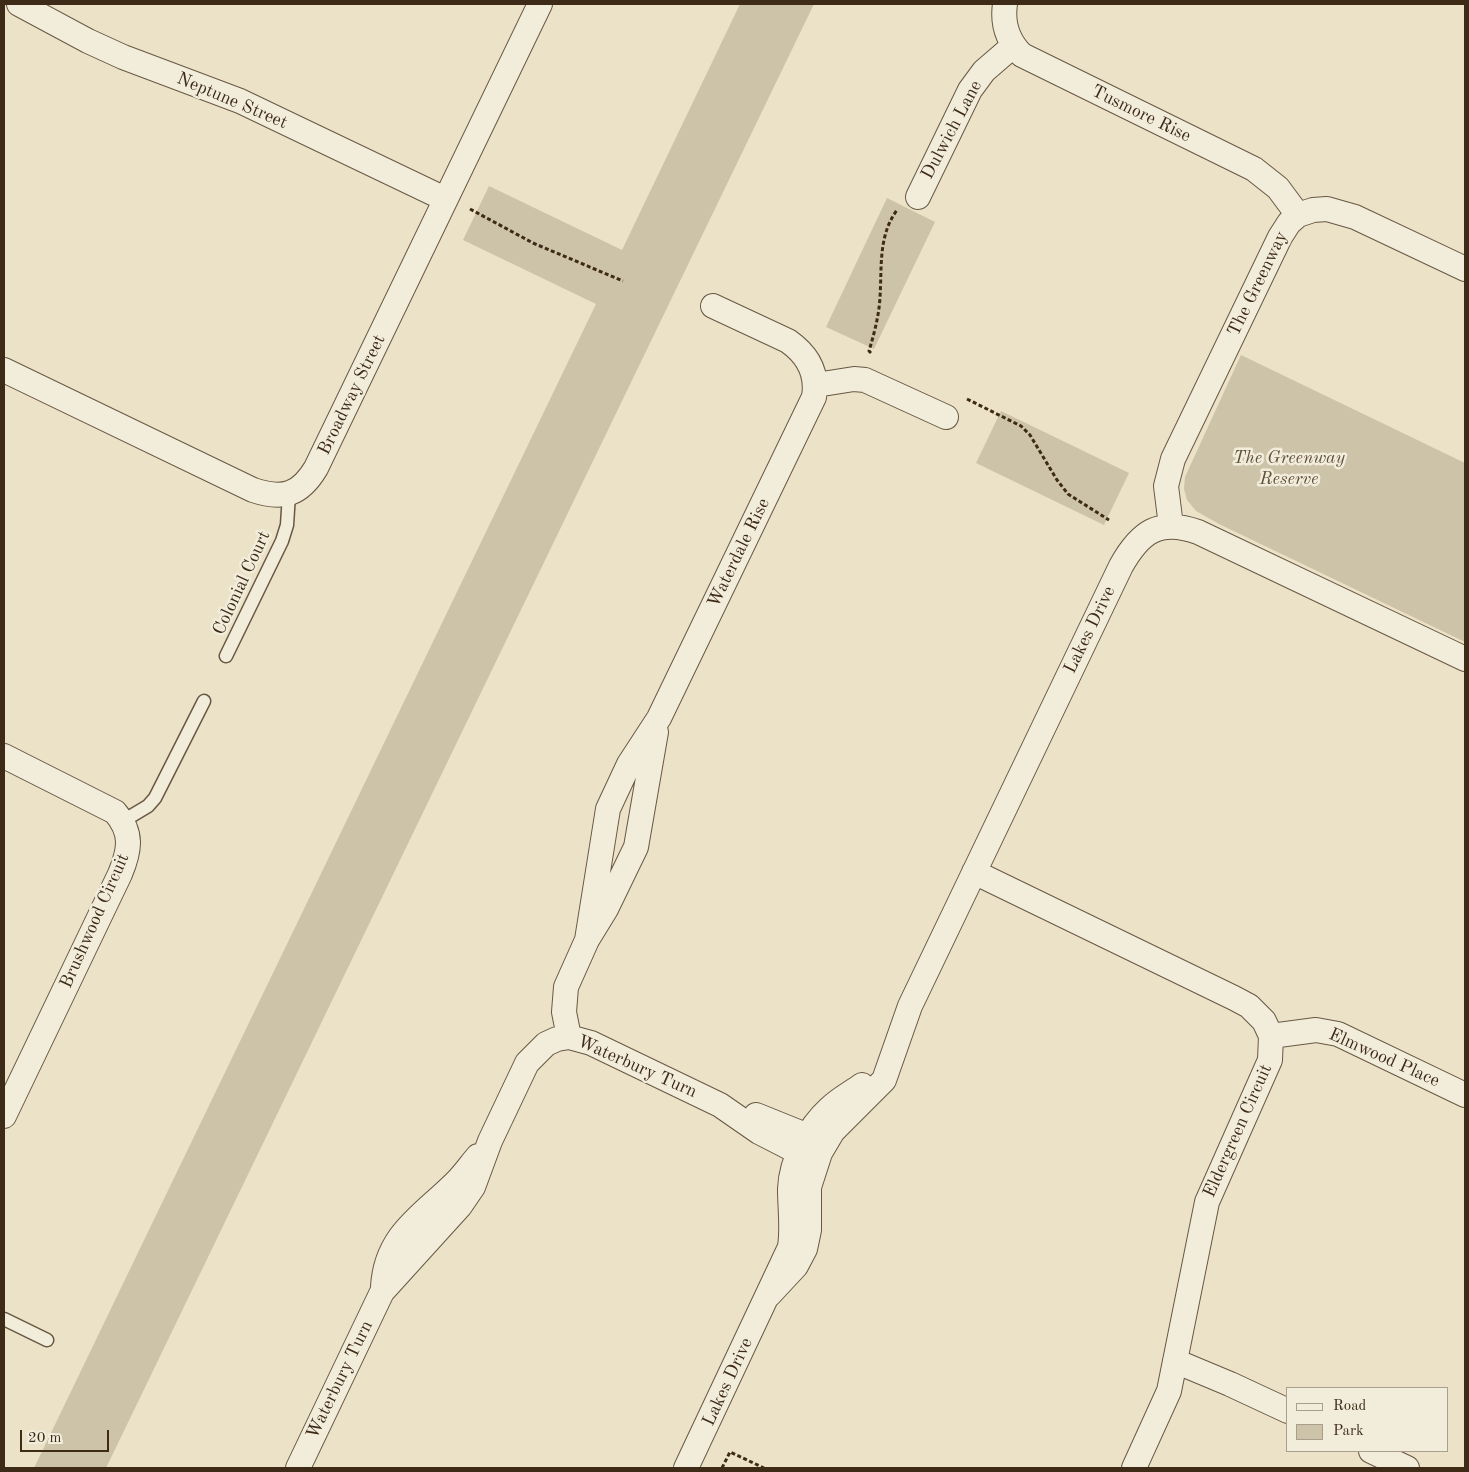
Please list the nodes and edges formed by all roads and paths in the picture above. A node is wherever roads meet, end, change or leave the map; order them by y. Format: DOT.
graph roads {
  1 [pos="19,4"];
  2 [pos="540,4"];
  3 [pos="1006,4"];
  4 [pos="1014,46"];
  5 [pos="918,197"];
  6 [pos="445,200"];
  7 [pos="470,209"];
  8 [pos="1298,215"];
  9 [pos="1465,269"];
  10 [pos="623,281"];
  11 [pos="714,306"];
  12 [pos="876,355"];
  13 [pos="4,370"];
  14 [pos="816,385"];
  15 [pos="966,398"];
  16 [pos="946,417"];
  17 [pos="289,494"];
  18 [pos="1109,520"];
  19 [pos="1171,526"];
  20 [pos="226,656"];
  21 [pos="1464,658"];
  22 [pos="204,701"];
  23 [pos="659,718"];
  24 [pos="4,756"];
  25 [pos="123,821"];
  26 [pos="974,872"];
  27 [pos="586,940"];
  28 [pos="1271,1036"];
  29 [pos="569,1037"];
  30 [pos="1465,1095"];
  31 [pos="4,1116"];
  32 [pos="809,1147"];
  33 [pos="4,1319"];
  34 [pos="47,1340"];
  35 [pos="1175,1361"];
  36 [pos="1286,1410"];
  37 [pos="1373,1452"];
  38 [pos="691,1467"];
  39 [pos="298,1468"];
  40 [pos="722,1468"];
  41 [pos="764,1468"];
  42 [pos="1134,1468"];
  43 [pos="1407,1468"];
  1 -- 6 [label="street, Neptune Street"];
  2 -- 6 [label="street, Broadway Street"];
  3 -- 4 [label="street"];
  4 -- 5 [label="street, Dulwich Lane"];
  4 -- 8 [label="street, Tusmore Rise"];
  5 -- 12 [label="path"];
  6 -- 17 [label="street, Broadway Street"];
  7 -- 10 [label="path"];
  8 -- 9 [label="street, The Greenway"];
  8 -- 19 [label="street, The Greenway"];
  11 -- 14 [label="street"];
  13 -- 17 [label="street"];
  14 -- 16 [label="street"];
  14 -- 23 [label="street, Waterdale Rise"];
  15 -- 18 [label="path"];
  17 -- 20 [label="lane, Colonial Court"];
  19 -- 21 [label="street, Lakes Drive"];
  19 -- 26 [label="street, Lakes Drive"];
  22 -- 25 [label="lane"];
  23 -- 27 [label="street, Waterdale Rise"];
  23 -- 27 [label="street, Waterdale Rise"];
  24 -- 25 [label="street"];
  25 -- 31 [label="street, Brushwood Circuit"];
  26 -- 28 [label="street"];
  26 -- 32 [label="street, Lakes Drive"];
  27 -- 29 [label="street, Waterdale Rise"];
  28 -- 30 [label="street, Elmwood Place"];
  28 -- 35 [label="street, Eldergreen Circuit"];
  29 -- 32 [label="street, Waterbury Turn"];
  29 -- 39 [label="street, Waterbury Turn"];
  32 -- 38 [label="street, Lakes Drive"];
  33 -- 34 [label="lane"];
  35 -- 36 [label="street"];
  35 -- 42 [label="street, Eldergreen Circuit"];
  37 -- 43 [label="street"];
  40 -- 41 [label="path"];
}
